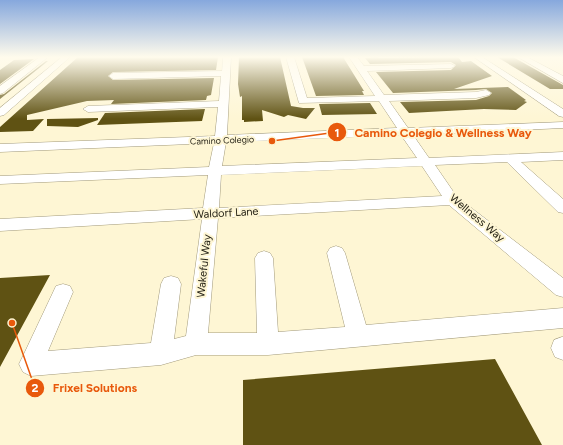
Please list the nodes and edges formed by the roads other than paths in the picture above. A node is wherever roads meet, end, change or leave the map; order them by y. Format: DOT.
graph roads {
  1 [pos="17,78"];
  2 [pos="40,78"];
  3 [pos="225,78"];
  4 [pos="296,78"];
  5 [pos="368,78"];
  6 [pos="509,78"];
  7 [pos="520,78"];
  8 [pos="563,79"];
  9 [pos="543,80"];
  10 [pos="0,91"];
  11 [pos="486,93"];
  12 [pos="382,98"];
  13 [pos="223,104"];
  14 [pos="563,106"];
  15 [pos="88,109"];
  16 [pos="0,112"];
  17 [pos="563,116"];
  18 [pos="563,125"];
  19 [pos="403,128"];
  20 [pos="221,135"];
  21 [pos="0,139"];
  22 [pos="0,148"];
  23 [pos="563,156"];
  24 [pos="510,158"];
  25 [pos="426,162"];
  26 [pos="215,171"];
  27 [pos="0,180"];
  28 [pos="452,200"];
  29 [pos="563,208"];
  30 [pos="210,214"];
  31 [pos="0,225"];
  32 [pos="336,253"];
  33 [pos="264,258"];
  34 [pos="171,284"];
  35 [pos="563,289"];
  36 [pos="63,292"];
  37 [pos="563,318"];
  38 [pos="358,335"];
  39 [pos="196,344"];
  40 [pos="268,344"];
  41 [pos="161,354"];
  1 -- 10 [label="street"];
  2 -- 16 [label="street"];
  3 -- 13 [label="street, Wakeful Way"];
  4 -- 12 [label="street"];
  5 -- 12 [label="street, Wellness Way"];
  6 -- 17 [label="street"];
  7 -- 14 [label="street"];
  8 -- 9 [label="street"];
  11 -- 12 [label="street"];
  12 -- 19 [label="street, Wellness Way"];
  13 -- 15 [label="street"];
  13 -- 20 [label="street, Wakeful Way"];
  17 -- 19 [label="street, Camino Colegio"];
  18 -- 19 [label="street, Camino Colegio"];
  19 -- 20 [label="street, Camino Colegio"];
  19 -- 25 [label="street, Wellness Way"];
  20 -- 21 [label="street, Camino Colegio"];
  20 -- 22 [label="street, Camino Colegio"];
  20 -- 26 [label="street, Wakeful Way"];
  23 -- 24 [label="street"];
  24 -- 25 [label="street"];
  24 -- 29 [label="street"];
  25 -- 26 [label="street"];
  25 -- 28 [label="street, Wellness Way"];
  26 -- 27 [label="street"];
  26 -- 30 [label="street, Wakeful Way"];
  28 -- 30 [label="street, Waldorf Lane"];
  28 -- 35 [label="street, Wellness Way"];
  30 -- 31 [label="street, Waldorf Lane"];
  30 -- 39 [label="street, Wakeful Way"];
  32 -- 38 [label="street"];
  33 -- 40 [label="street"];
  34 -- 41 [label="street"];
  36 -- 41 [label="street"];
  37 -- 38 [label="street"];
  38 -- 40 [label="street"];
  39 -- 40 [label="street"];
  39 -- 41 [label="street"];
}
